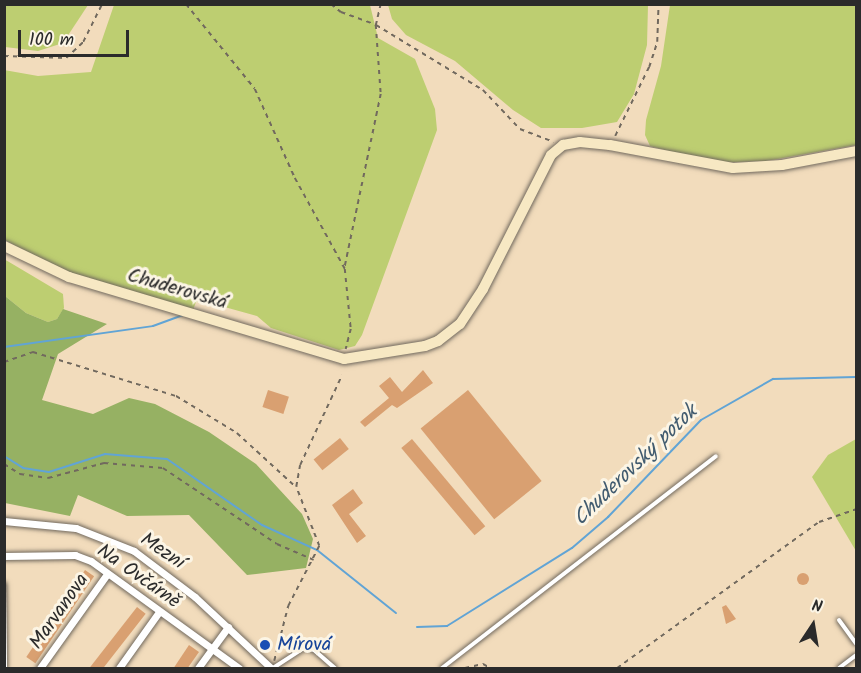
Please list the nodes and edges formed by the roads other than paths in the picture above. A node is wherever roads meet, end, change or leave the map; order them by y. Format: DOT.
graph roads {
  1 [pos="856,151"];
  2 [pos="4,246"];
  3 [pos="716,456"];
  4 [pos="4,521"];
  5 [pos="4,556"];
  6 [pos="107,574"];
  7 [pos="4,584"];
  8 [pos="159,612"];
  9 [pos="839,620"];
  10 [pos="228,627"];
  11 [pos="856,643"];
  12 [pos="213,649"];
  13 [pos="856,655"];
  14 [pos="5,667"];
  15 [pos="11,669"];
  16 [pos="40,669"];
  17 [pos="119,669"];
  18 [pos="198,669"];
  19 [pos="239,669"];
  20 [pos="272,669"];
  21 [pos="335,669"];
  22 [pos="442,669"];
  23 [pos="839,669"];
  1 -- 2 [label="street, Chuderovská"];
  3 -- 22 [label="lane"];
  4 -- 10 [label="street, Mezní"];
  5 -- 6 [label="street, Na Ovčárně"];
  6 -- 8 [label="street, Na Ovčárně"];
  6 -- 16 [label="street, Marvanova"];
  7 -- 14 [label="lane"];
  8 -- 12 [label="street, Na Ovčárně"];
  8 -- 17 [label="street"];
  9 -- 11 [label="lane"];
  10 -- 12 [label="street"];
  10 -- 20 [label="street, Mezní"];
  12 -- 18 [label="street"];
  12 -- 19 [label="street, Na Ovčárně"];
  13 -- 23 [label="lane"];
  14 -- 15 [label="lane"];
  20 -- 21 [label="lane"];
}
